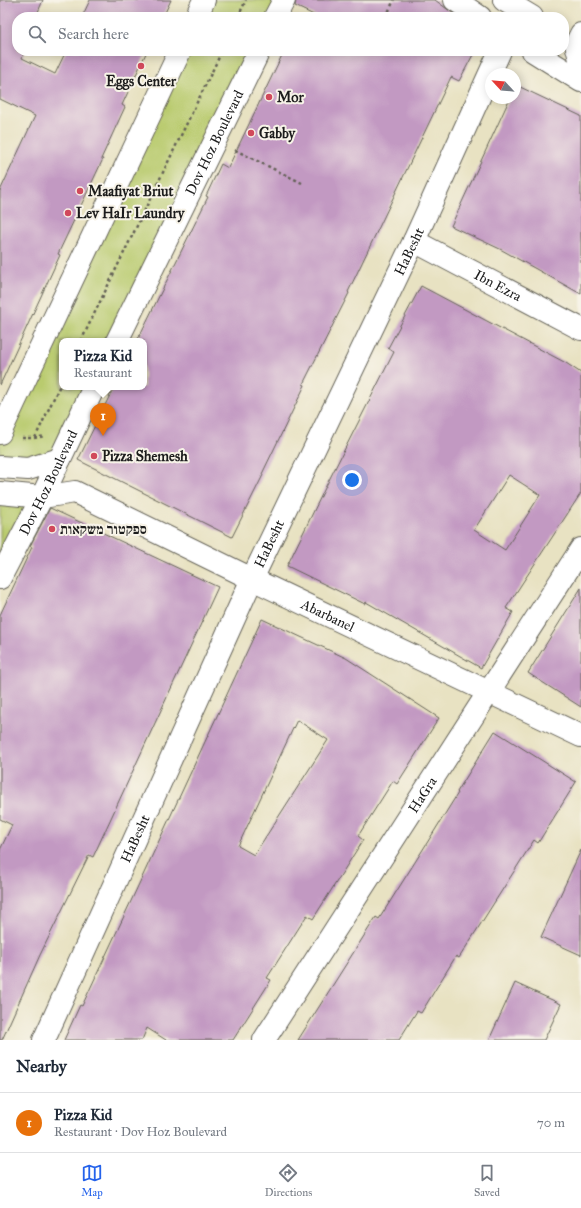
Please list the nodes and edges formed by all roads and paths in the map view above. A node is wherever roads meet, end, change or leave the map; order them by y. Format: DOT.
graph roads {
  1 [pos="204,0"];
  2 [pos="246,0"];
  3 [pos="284,0"];
  4 [pos="394,0"];
  5 [pos="455,0"];
  6 [pos="498,0"];
  7 [pos="504,0"];
  8 [pos="198,12"];
  9 [pos="240,12"];
  10 [pos="278,12"];
  11 [pos="388,12"];
  12 [pos="473,12"];
  13 [pos="501,12"];
  14 [pos="524,12"];
  15 [pos="178,56"];
  16 [pos="220,56"];
  17 [pos="257,56"];
  18 [pos="498,56"];
  19 [pos="541,56"];
  20 [pos="581,81"];
  21 [pos="235,150"];
  22 [pos="302,183"];
  23 [pos="414,241"];
  24 [pos="581,329"];
  25 [pos="83,338"];
  26 [pos="118,338"];
  27 [pos="59,387"];
  28 [pos="93,390"];
  29 [pos="73,430"];
  30 [pos="10,435"];
  31 [pos="34,438"];
  32 [pos="60,459"];
  33 [pos="0,467"];
  34 [pos="75,492"];
  35 [pos="0,493"];
  36 [pos="42,497"];
  37 [pos="581,549"];
  38 [pos="0,578"];
  39 [pos="252,579"];
  40 [pos="489,692"];
  41 [pos="581,736"];
  42 [pos="44,1040"];
  43 [pos="264,1040"];
  1 -- 8 [label="street"];
  2 -- 9 [label="path"];
  3 -- 10 [label="street"];
  4 -- 11 [label="path"];
  5 -- 12 [label="street"];
  6 -- 13 [label="street"];
  7 -- 14 [label="street"];
  15 -- 30 [label="street"];
  16 -- 25 [label="path"];
  17 -- 26 [label="street, Dov Hoz Boulevard"];
  18 -- 23 [label="street, HaBesht"];
  19 -- 20 [label="street"];
  21 -- 22 [label="path"];
  23 -- 24 [label="street, Ibn Ezra"];
  23 -- 39 [label="street, HaBesht"];
  27 -- 31 [label="path"];
  28 -- 29 [label="street, Dov Hoz Boulevard"];
  29 -- 31 [label="path"];
  29 -- 32 [label="street, Dov Hoz Boulevard"];
  30 -- 31 [label="path"];
  32 -- 33 [label="street"];
  32 -- 34 [label="street"];
  32 -- 36 [label="street, Dov Hoz Boulevard"];
  34 -- 36 [label="street"];
  34 -- 39 [label="street, Abarbanel"];
  35 -- 36 [label="street"];
  36 -- 38 [label="street, Dov Hoz Boulevard"];
  37 -- 40 [label="street, HaGra"];
  39 -- 40 [label="street, Abarbanel"];
  39 -- 42 [label="street, HaBesht"];
  40 -- 41 [label="street, Abarbanel"];
  40 -- 43 [label="street, HaGra"];
}
